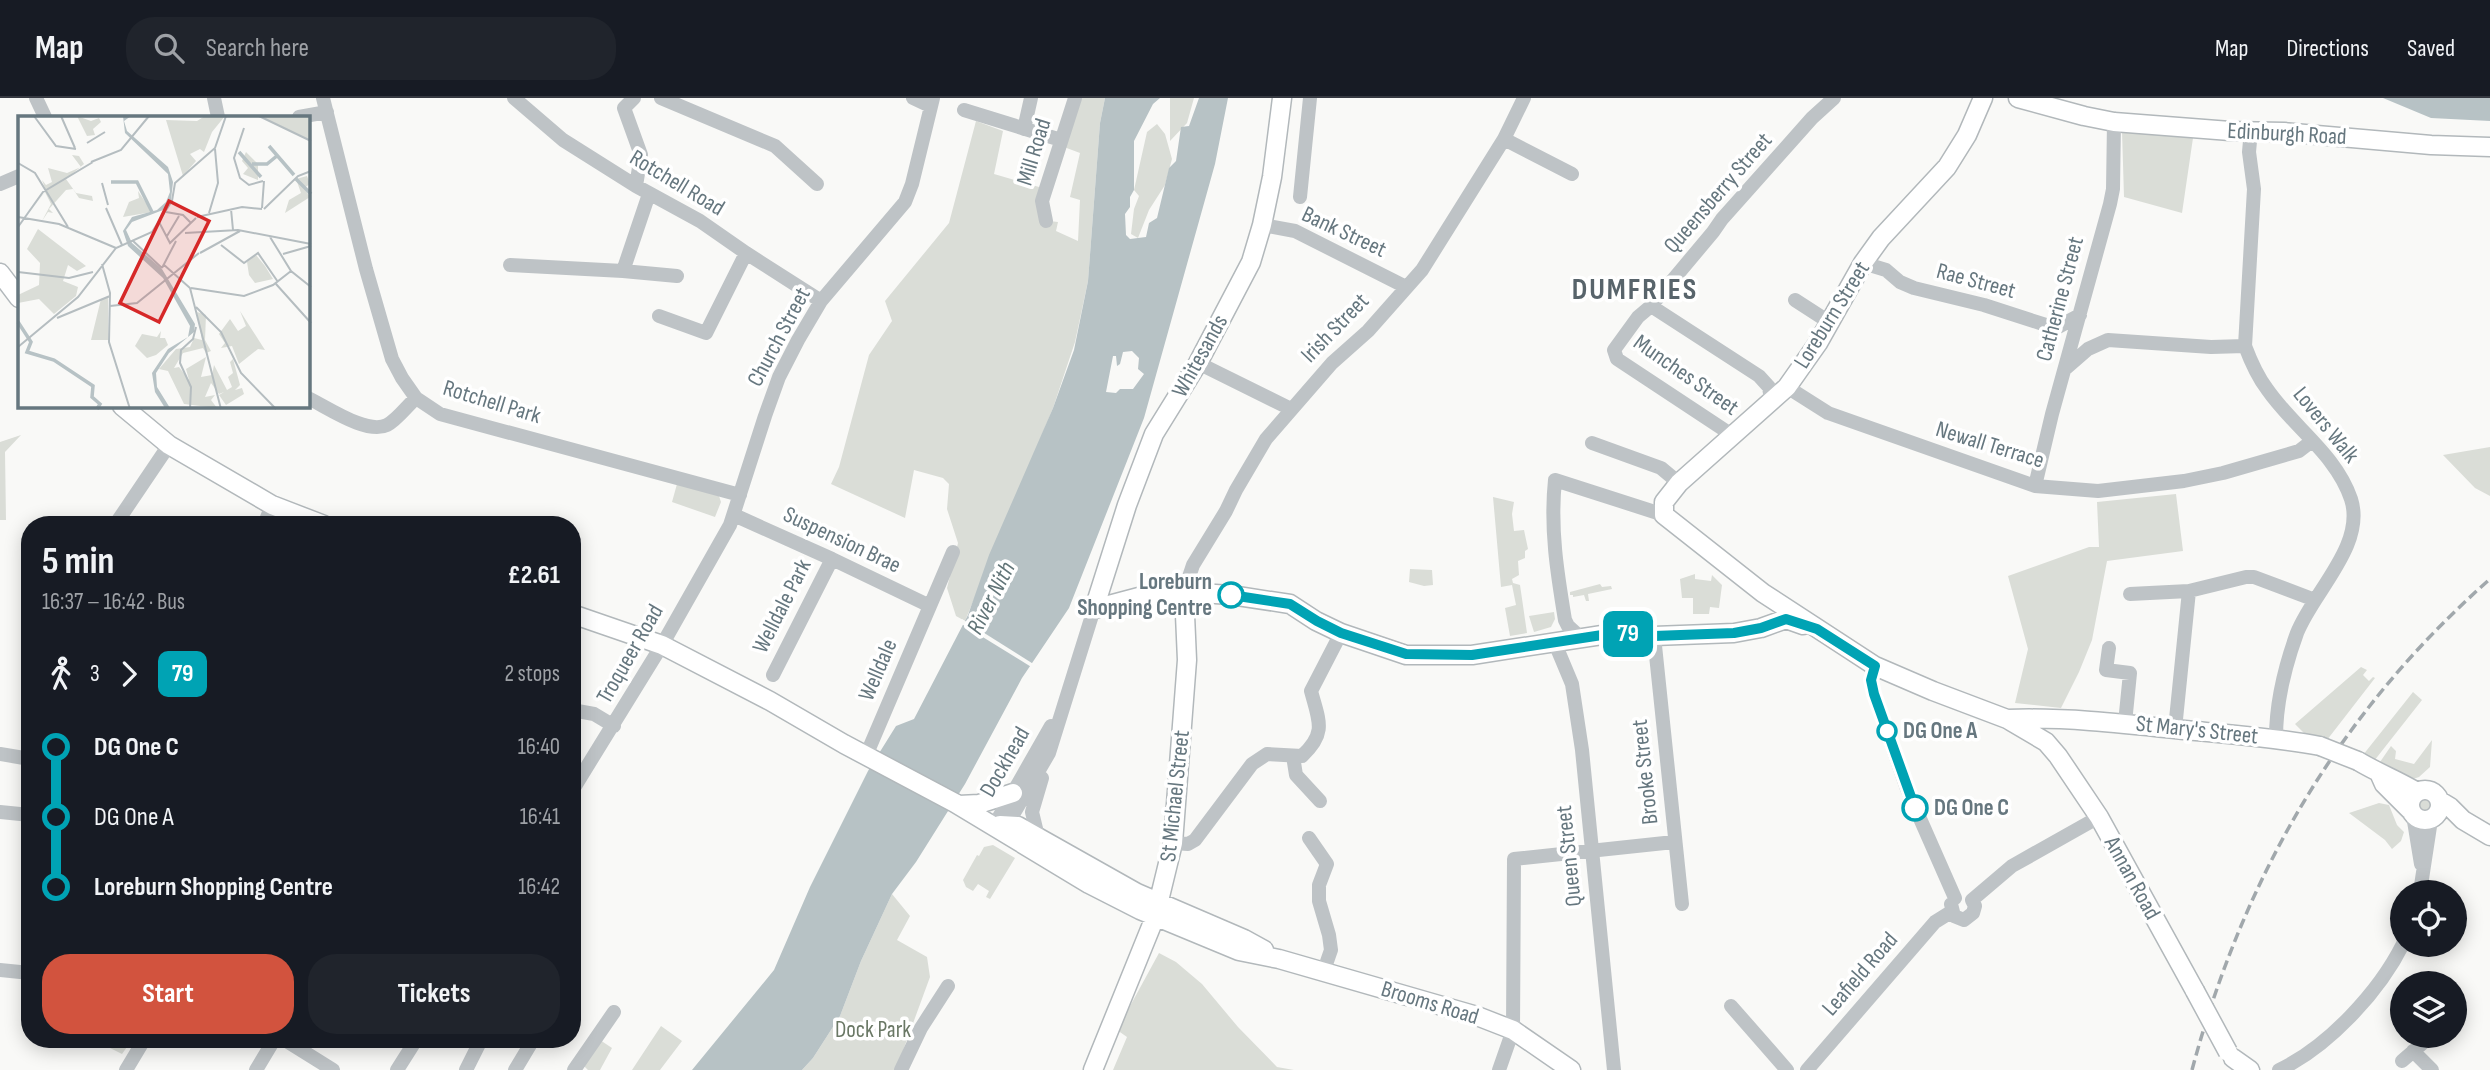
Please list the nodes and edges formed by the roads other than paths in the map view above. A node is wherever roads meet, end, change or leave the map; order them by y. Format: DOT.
graph roads {
  1 [pos="36,98"];
  2 [pos="214,98"];
  3 [pos="514,98"];
  4 [pos="634,98"];
  5 [pos="661,98"];
  6 [pos="913,98"];
  7 [pos="1031,98"];
  8 [pos="1075,98"];
  9 [pos="1282,98"];
  10 [pos="1310,98"];
  11 [pos="1524,98"];
  12 [pos="1834,98"];
  13 [pos="1983,98"];
  14 [pos="2018,98"];
  15 [pos="931,102"];
  16 [pos="325,105"];
  17 [pos="964,110"];
  18 [pos="45,116"];
  19 [pos="218,116"];
  20 [pos="301,116"];
  21 [pos="2113,122"];
  22 [pos="1024,128"];
  23 [pos="2251,130"];
  24 [pos="1504,139"];
  25 [pos="1061,140"];
  26 [pos="2490,147"];
  27 [pos="1572,174"];
  28 [pos="18,176"];
  29 [pos="0,184"];
  30 [pos="817,184"];
  31 [pos="636,186"];
  32 [pos="649,194"];
  33 [pos="1300,197"];
  34 [pos="1046,220"];
  35 [pos="1262,225"];
  36 [pos="746,253"];
  37 [pos="1863,263"];
  38 [pos="510,265"];
  39 [pos="623,271"];
  40 [pos="0,272"];
  41 [pos="677,276"];
  42 [pos="1406,287"];
  43 [pos="18,297"];
  44 [pos="1795,300"];
  45 [pos="821,301"];
  46 [pos="1651,306"];
  47 [pos="2080,315"];
  48 [pos="659,316"];
  49 [pos="1829,322"];
  50 [pos="2097,344"];
  51 [pos="2245,346"];
  52 [pos="1614,353"];
  53 [pos="1198,363"];
  54 [pos="2064,370"];
  55 [pos="1787,387"];
  56 [pos="416,398"];
  57 [pos="310,399"];
  58 [pos="1771,400"];
  59 [pos="124,408"];
  60 [pos="1291,409"];
  61 [pos="1732,435"];
  62 [pos="2312,441"];
  63 [pos="1592,443"];
  64 [pos="169,445"];
  65 [pos="1679,483"];
  66 [pos="2035,486"];
  67 [pos="740,495"];
  68 [pos="272,505"];
  69 [pos="734,515"];
  70 [pos="1664,515"];
  71 [pos="121,516"];
  72 [pos="268,516"];
  73 [pos="301,516"];
  74 [pos="953,552"];
  75 [pos="832,559"];
  76 [pos="704,574"];
  77 [pos="1105,580"];
  78 [pos="2189,591"];
  79 [pos="1184,592"];
  80 [pos="1763,593"];
  81 [pos="2130,594"];
  82 [pos="1139,597"];
  83 [pos="2315,600"];
  84 [pos="930,606"];
  85 [pos="1094,609"];
  86 [pos="581,617"];
  87 [pos="1773,624"];
  88 [pos="1817,629"];
  89 [pos="1341,633"];
  90 [pos="1654,636"];
  91 [pos="1580,637"];
  92 [pos="1554,641"];
  93 [pos="663,646"];
  94 [pos="2109,648"];
  95 [pos="1875,666"];
  96 [pos="773,675"];
  97 [pos="1061,710"];
  98 [pos="581,712"];
  99 [pos="2007,719"];
  100 [pos="2076,719"];
  101 [pos="2125,723"];
  102 [pos="614,726"];
  103 [pos="2175,729"];
  104 [pos="2276,738"];
  105 [pos="868,751"];
  106 [pos="1049,753"];
  107 [pos="0,754"];
  108 [pos="2058,756"];
  109 [pos="1293,757"];
  110 [pos="21,758"];
  111 [pos="2380,775"];
  112 [pos="581,777"];
  113 [pos="2417,792"];
  114 [pos="1013,793"];
  115 [pos="1320,801"];
  116 [pos="957,804"];
  117 [pos="0,812"];
  118 [pos="2411,812"];
  119 [pos="2436,812"];
  120 [pos="21,814"];
  121 [pos="2099,817"];
  122 [pos="994,826"];
  123 [pos="2490,836"];
  124 [pos="1038,837"];
  125 [pos="1309,838"];
  126 [pos="1674,842"];
  127 [pos="1173,843"];
  128 [pos="1591,852"];
  129 [pos="2422,873"];
  130 [pos="2421,880"];
  131 [pos="1972,900"];
  132 [pos="1682,904"];
  133 [pos="1953,905"];
  134 [pos="1158,910"];
  135 [pos="2396,957"];
  136 [pos="0,970"];
  137 [pos="21,972"];
  138 [pos="1323,973"];
  139 [pos="948,986"];
  140 [pos="1731,1006"];
  141 [pos="614,1012"];
  142 [pos="1513,1030"];
  143 [pos="139,1048"];
  144 [pos="269,1048"];
  145 [pos="298,1048"];
  146 [pos="410,1048"];
  147 [pos="477,1048"];
  148 [pos="528,1048"];
  149 [pos="2417,1048"];
  150 [pos="2413,1051"];
  151 [pos="2233,1060"];
  152 [pos="2402,1061"];
  153 [pos="2295,1066"];
  154 [pos="126,1070"];
  155 [pos="256,1070"];
  156 [pos="332,1070"];
  157 [pos="397,1070"];
  158 [pos="466,1070"];
  159 [pos="515,1070"];
  160 [pos="574,1070"];
  161 [pos="902,1070"];
  162 [pos="1093,1070"];
  163 [pos="1499,1070"];
  164 [pos="1571,1070"];
  165 [pos="1614,1070"];
  166 [pos="1787,1070"];
  167 [pos="1807,1070"];
  168 [pos="2250,1070"];
  169 [pos="2279,1070"];
  170 [pos="2431,1070"];
  1 -- 18 [label="street"];
  2 -- 19 [label="street"];
  3 -- 31 [label="street, Rotchell Road"];
  4 -- 31 [label="street"];
  5 -- 30 [label="street"];
  6 -- 15 [label="street"];
  7 -- 22 [label="street"];
  8 -- 25 [label="street, Mill Road"];
  9 -- 35 [label="main road, Whitesands"];
  10 -- 33 [label="street"];
  11 -- 24 [label="street, Irish Street"];
  12 -- 46 [label="street, Queensberry Street"];
  13 -- 37 [label="main road, Loreburn Street"];
  14 -- 21 [label="main road, Edinburgh Road"];
  15 -- 45 [label="street, Church Street"];
  16 -- 20 [label="street"];
  16 -- 56 [label="street, Rotchell Park"];
  17 -- 22 [label="street"];
  21 -- 23 [label="main road, Edinburgh Road"];
  21 -- 47 [label="street, Catherine Street"];
  22 -- 25 [label="street"];
  23 -- 26 [label="main road, Edinburgh Road"];
  23 -- 51 [label="street, Lovers Walk"];
  24 -- 27 [label="street"];
  24 -- 42 [label="street, Irish Street"];
  25 -- 34 [label="street, Mill Road"];
  28 -- 29 [label="street"];
  31 -- 32 [label="street, Rotchell Road"];
  32 -- 36 [label="street, Rotchell Road"];
  32 -- 39 [label="street"];
  35 -- 42 [label="street, Bank Street"];
  35 -- 53 [label="main road, Whitesands"];
  36 -- 45 [label="street, Rotchell Road"];
  36 -- 48 [label="street"];
  37 -- 47 [label="street, Rae Street"];
  37 -- 49 [label="main road, Loreburn Street"];
  38 -- 39 [label="street"];
  39 -- 41 [label="street"];
  40 -- 43 [label="main road"];
  42 -- 60 [label="street, Irish Street"];
  44 -- 49 [label="street"];
  45 -- 67 [label="street, Church Street"];
  46 -- 52 [label="street, Queensberry Street"];
  46 -- 58 [label="street"];
  47 -- 50 [label="street"];
  47 -- 54 [label="street, Catherine Street"];
  49 -- 55 [label="main road, Loreburn Street"];
  50 -- 51 [label="street"];
  50 -- 54 [label="street"];
  51 -- 62 [label="street, Lovers Walk"];
  52 -- 61 [label="street, Munches Street"];
  53 -- 60 [label="street"];
  53 -- 77 [label="main road, Whitesands"];
  54 -- 66 [label="street, Catherine Street"];
  55 -- 58 [label="main road, Loreburn Street"];
  55 -- 66 [label="street, Newall Terrace"];
  56 -- 57 [label="street"];
  56 -- 67 [label="street, Rotchell Park"];
  58 -- 61 [label="main road, Loreburn Street"];
  59 -- 64 [label="main road"];
  60 -- 79 [label="street, Irish Street"];
  61 -- 65 [label="main road, Loreburn Street"];
  62 -- 66 [label="street, Newall Terrace"];
  62 -- 83 [label="street, Lovers Walk"];
  63 -- 65 [label="street"];
  64 -- 68 [label="main road"];
  64 -- 71 [label="street"];
  65 -- 70 [label="main road, Loreburn Street"];
  67 -- 69 [label="street, Church Street"];
  68 -- 72 [label="street"];
  68 -- 73 [label="main road"];
  69 -- 75 [label="street, Suspension Brae"];
  69 -- 76 [label="street, Church Street"];
  70 -- 80 [label="main road"];
  70 -- 91 [label="street"];
  74 -- 84 [label="street, Welldale"];
  75 -- 84 [label="street, Suspension Brae"];
  75 -- 96 [label="street, Welldale Park"];
  76 -- 93 [label="street, Troqueer Road"];
  77 -- 82 [label="main road"];
  77 -- 85 [label="main road, Whitesands"];
  78 -- 81 [label="street"];
  78 -- 83 [label="street"];
  78 -- 103 [label="street"];
  79 -- 82 [label="main road"];
  79 -- 89 [label="main road"];
  79 -- 127 [label="main road, St Michael Street"];
  80 -- 87 [label="main road"];
  80 -- 88 [label="main road"];
  82 -- 85 [label="main road"];
  83 -- 104 [label="street, Lovers Walk"];
  84 -- 105 [label="street, Welldale"];
  85 -- 97 [label="street, Dockhead"];
  86 -- 93 [label="main road"];
  87 -- 88 [label="main road"];
  87 -- 90 [label="main road"];
  88 -- 95 [label="main road"];
  89 -- 92 [label="main road"];
  89 -- 109 [label="street"];
  90 -- 91 [label="main road"];
  90 -- 126 [label="street, Brooke Street"];
  91 -- 92 [label="main road"];
  92 -- 128 [label="street, Queen Street"];
  93 -- 102 [label="street, Troqueer Road"];
  93 -- 116 [label="main road"];
  94 -- 101 [label="street"];
  95 -- 99 [label="main road"];
  95 -- 133 [label="street"];
  97 -- 106 [label="street, Dockhead"];
  97 -- 114 [label="street, Dockhead"];
  98 -- 102 [label="street"];
  99 -- 100 [label="main road, St Mary's Street"];
  99 -- 108 [label="main road, Annan Road"];
  100 -- 101 [label="main road, St Mary's Street"];
  100 -- 108 [label="main road"];
  101 -- 103 [label="main road, St Mary's Street"];
  102 -- 112 [label="street, Troqueer Road"];
  103 -- 104 [label="main road, St Mary's Street"];
  104 -- 111 [label="main road, St Mary's Street, bridge"];
  106 -- 122 [label="street, Dockhead"];
  106 -- 124 [label="street"];
  107 -- 110 [label="street"];
  108 -- 121 [label="main road, Annan Road"];
  109 -- 115 [label="street"];
  109 -- 127 [label="street"];
  111 -- 113 [label="main road, St Mary's Street"];
  111 -- 118 [label="main road, St Mary's Street"];
  113 -- 118 [label="main road"];
  113 -- 119 [label="main road"];
  114 -- 116 [label="main road"];
  114 -- 122 [label="street, Dockhead"];
  116 -- 122 [label="main road"];
  117 -- 120 [label="street"];
  118 -- 119 [label="main road"];
  118 -- 129 [label="street"];
  119 -- 123 [label="main road"];
  119 -- 129 [label="street"];
  121 -- 131 [label="street"];
  121 -- 151 [label="main road, Annan Road, bridge"];
  122 -- 124 [label="main road"];
  122 -- 134 [label="main road"];
  124 -- 134 [label="main road"];
  125 -- 138 [label="street"];
  126 -- 128 [label="street"];
  126 -- 132 [label="street, Brooke Street"];
  127 -- 134 [label="main road, St Michael Street"];
  128 -- 142 [label="street"];
  128 -- 165 [label="street, Queen Street"];
  129 -- 130 [label="street"];
  131 -- 133 [label="street"];
  131 -- 133 [label="street"];
  133 -- 167 [label="street, Leafield Road"];
  134 -- 138 [label="main road, Brooms Road"];
  134 -- 162 [label="main road, St Michael Street"];
  135 -- 153 [label="street"];
  136 -- 137 [label="street"];
  138 -- 142 [label="main road, Brooms Road"];
  139 -- 161 [label="street"];
  140 -- 166 [label="street"];
  141 -- 160 [label="street"];
  142 -- 163 [label="street"];
  142 -- 164 [label="main road, Brooms Road"];
  143 -- 154 [label="street"];
  144 -- 155 [label="street"];
  145 -- 156 [label="street"];
  146 -- 157 [label="street"];
  147 -- 158 [label="street"];
  148 -- 159 [label="street"];
  149 -- 150 [label="street"];
  150 -- 152 [label="street"];
  150 -- 170 [label="street"];
  151 -- 168 [label="main road, Annan Road"];
  153 -- 169 [label="street"];
}
